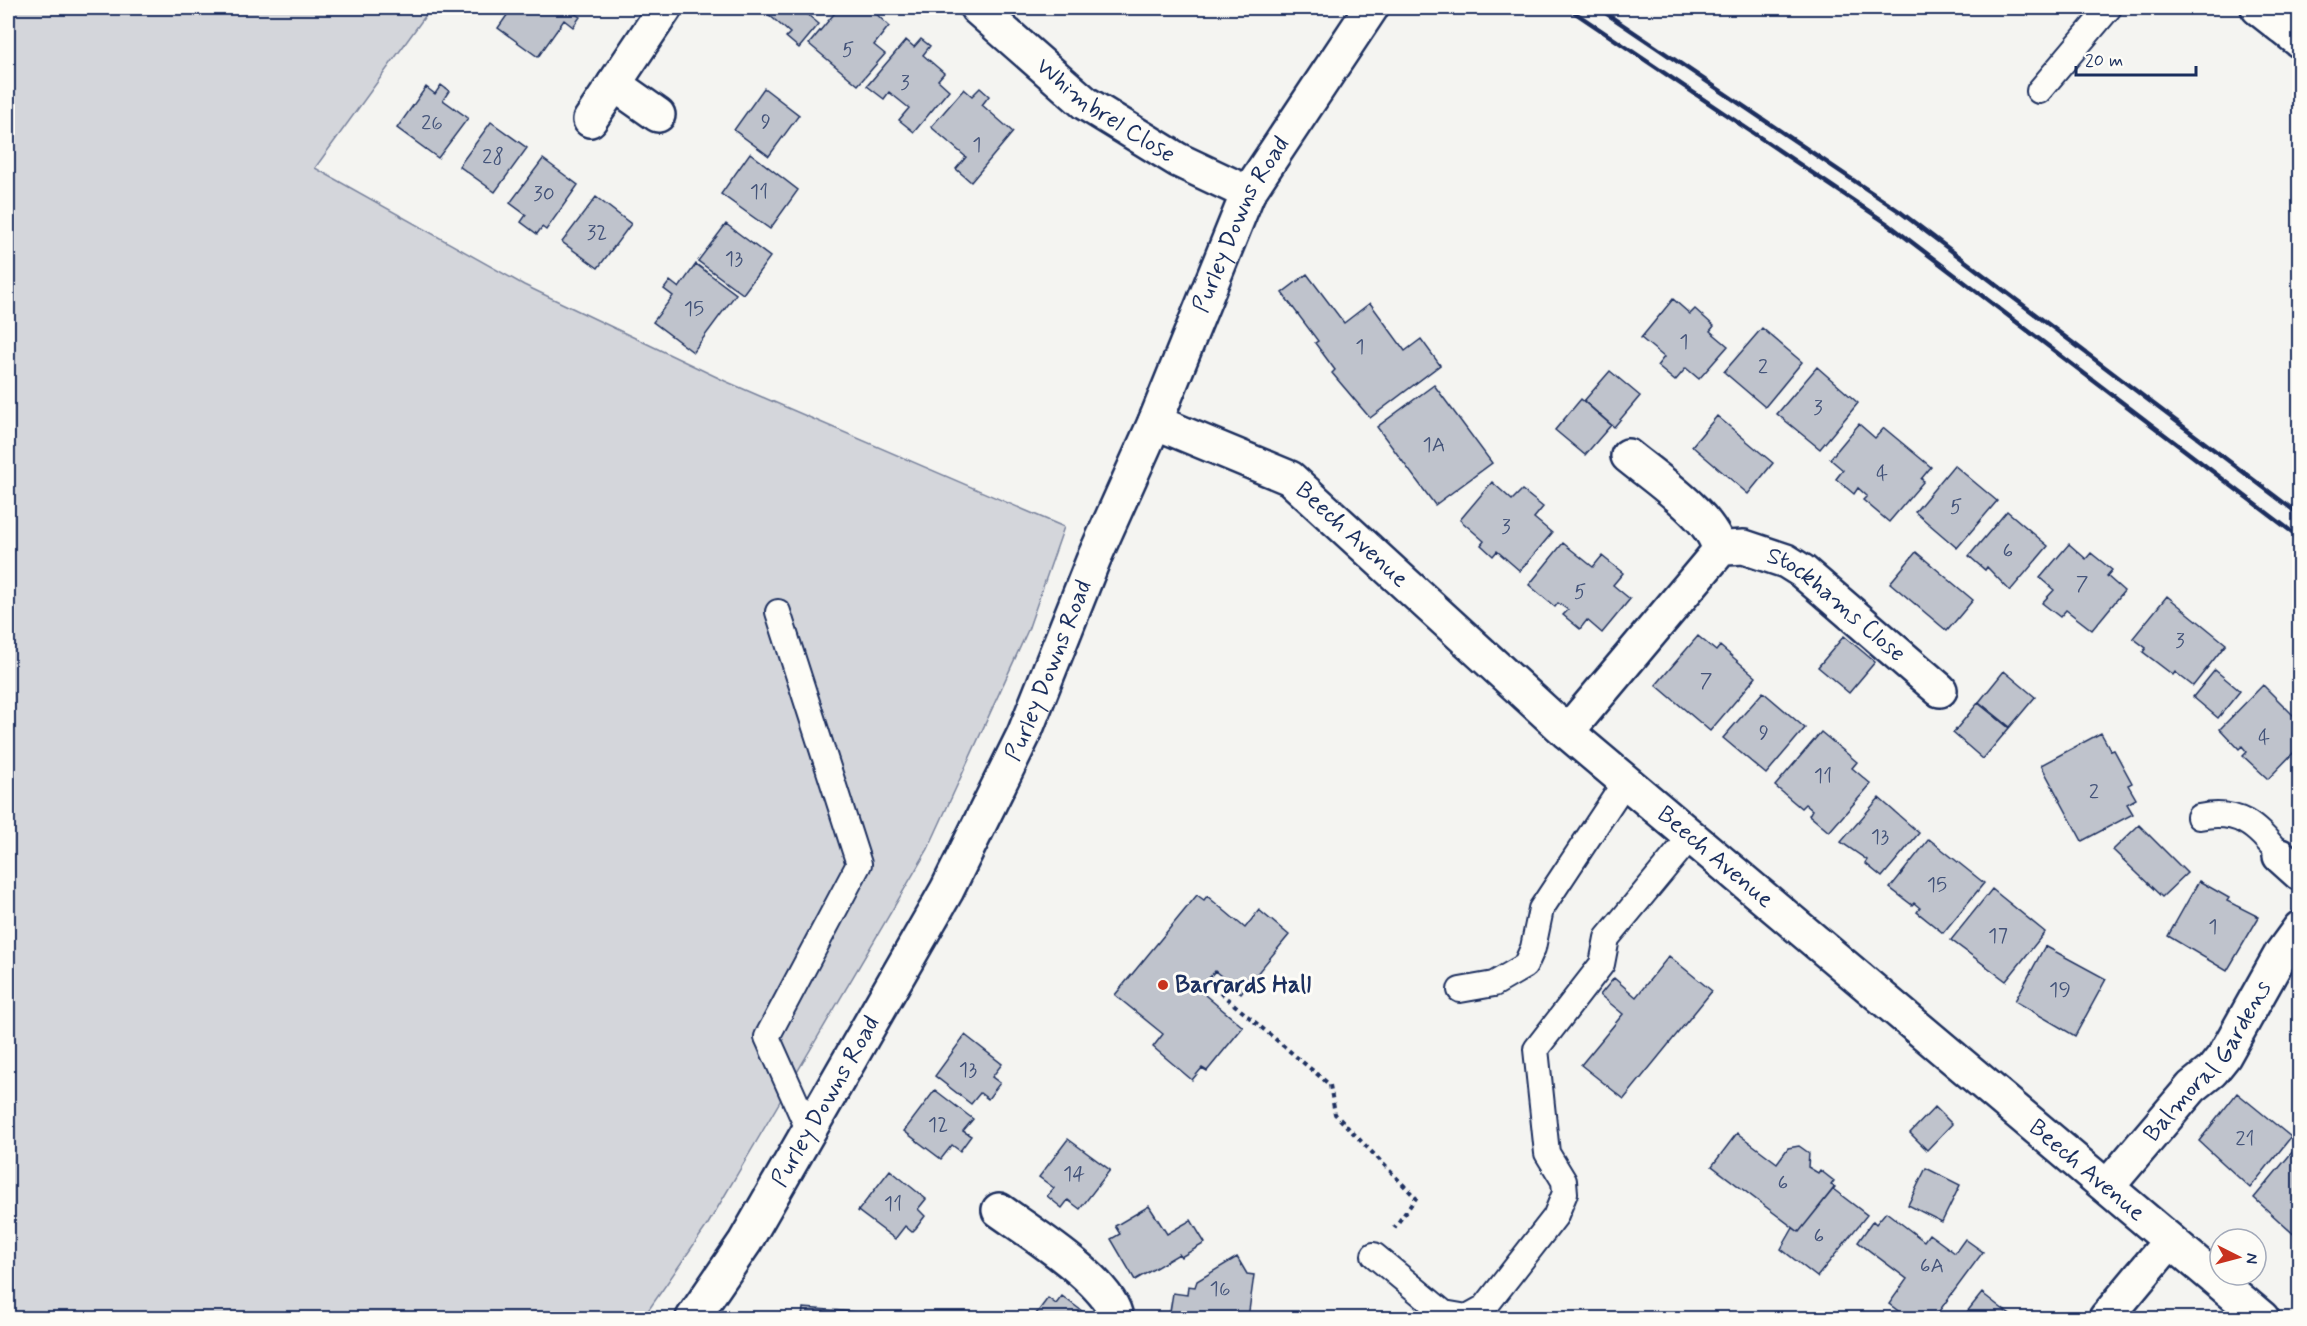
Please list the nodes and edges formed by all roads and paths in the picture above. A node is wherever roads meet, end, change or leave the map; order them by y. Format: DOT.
graph roads {
  1 [pos="665,8"];
  2 [pos="977,8"];
  3 [pos="1371,8"];
  4 [pos="2109,8"];
  5 [pos="2258,8"];
  6 [pos="2300,41"];
  7 [pos="614,84"];
  8 [pos="2039,91"];
  9 [pos="658,116"];
  10 [pos="590,120"];
  11 [pos="1248,192"];
  12 [pos="1155,422"];
  13 [pos="1628,456"];
  14 [pos="1719,551"];
  15 [pos="778,612"];
  16 [pos="1940,690"];
  17 [pos="1567,732"];
  18 [pos="1625,782"];
  19 [pos="2199,817"];
  20 [pos="1692,835"];
  21 [pos="2290,865"];
  22 [pos="2300,928"];
  23 [pos="1206,981"];
  24 [pos="1460,990"];
  25 [pos="809,1131"];
  26 [pos="2107,1187"];
  27 [pos="999,1209"];
  28 [pos="2170,1241"];
  29 [pos="1374,1255"];
  30 [pos="693,1318"];
  31 [pos="1116,1318"];
  32 [pos="2106,1318"];
  33 [pos="2262,1318"];
  1 -- 7 [label="street"];
  2 -- 11 [label="street, Whimbrel Close"];
  3 -- 11 [label="street, Purley Downs Road"];
  4 -- 8 [label="lane"];
  5 -- 6 [label="street"];
  7 -- 9 [label="street"];
  7 -- 10 [label="street"];
  11 -- 12 [label="street, Purley Downs Road"];
  12 -- 17 [label="street, Beech Avenue"];
  12 -- 25 [label="street, Purley Downs Road"];
  13 -- 14 [label="street"];
  14 -- 16 [label="street, Stockhams Close"];
  14 -- 17 [label="street"];
  15 -- 25 [label="lane"];
  17 -- 18 [label="street, Beech Avenue"];
  18 -- 20 [label="street, Beech Avenue"];
  18 -- 24 [label="lane"];
  19 -- 21 [label="lane"];
  20 -- 26 [label="street, Beech Avenue"];
  20 -- 29 [label="lane"];
  22 -- 26 [label="street, Balmoral Gardens"];
  23 -- 29 [label="path"];
  25 -- 30 [label="street, Purley Downs Road"];
  26 -- 28 [label="street, Beech Avenue"];
  27 -- 31 [label="street"];
  28 -- 32 [label="street"];
  28 -- 33 [label="street, Beech Avenue"];
}
